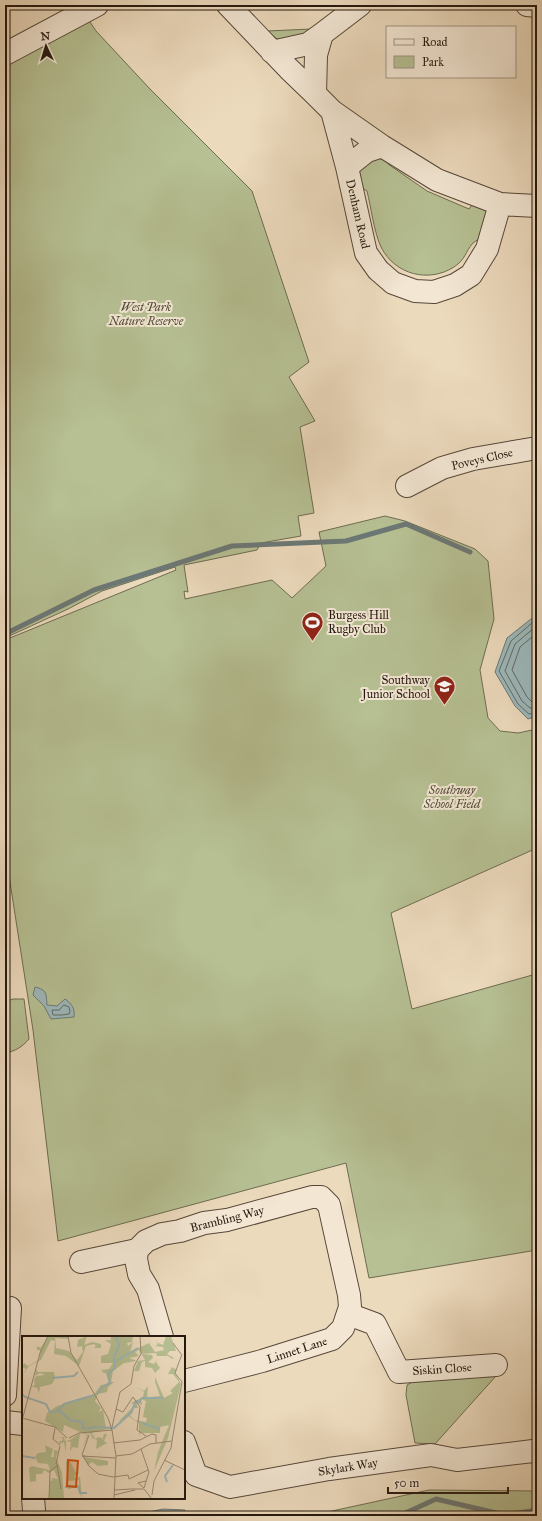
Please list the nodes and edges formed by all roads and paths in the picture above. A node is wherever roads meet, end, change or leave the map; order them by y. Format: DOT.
graph roads {
  1 [pos="96,5"];
  2 [pos="228,5"];
  3 [pos="360,5"];
  4 [pos="527,5"];
  5 [pos="537,6"];
  6 [pos="322,34"];
  7 [pos="272,52"];
  8 [pos="5,54"];
  9 [pos="315,94"];
  10 [pos="332,111"];
  11 [pos="382,146"];
  12 [pos="347,167"];
  13 [pos="500,204"];
  14 [pos="537,206"];
  15 [pos="537,448"];
  16 [pos="407,486"];
  17 [pos="321,1197"];
  18 [pos="137,1250"];
  19 [pos="81,1262"];
  20 [pos="10,1308"];
  21 [pos="348,1314"];
  22 [pos="162,1336"];
  23 [pos="496,1365"];
  24 [pos="185,1380"];
  25 [pos="5,1395"];
  26 [pos="5,1422"];
  27 [pos="22,1424"];
  28 [pos="185,1445"];
  29 [pos="537,1452"];
  1 -- 8 [label="street"];
  2 -- 7 [label="street"];
  3 -- 6 [label="street"];
  4 -- 5 [label="street"];
  6 -- 7 [label="street"];
  6 -- 9 [label="street"];
  7 -- 9 [label="street"];
  9 -- 10 [label="street"];
  10 -- 11 [label="street"];
  10 -- 12 [label="street, Denham Road"];
  11 -- 12 [label="street, Denham Road"];
  11 -- 13 [label="street"];
  12 -- 13 [label="street, Denham Road"];
  13 -- 14 [label="street"];
  15 -- 16 [label="street, Poveys Close"];
  17 -- 18 [label="street, Brambling Way"];
  17 -- 21 [label="street, Linnet Lane"];
  18 -- 19 [label="street, Brambling Way"];
  18 -- 22 [label="street"];
  20 -- 25 [label="street"];
  21 -- 23 [label="street, Siskin Close"];
  21 -- 24 [label="street, Linnet Lane"];
  26 -- 27 [label="street"];
  28 -- 29 [label="street, Skylark Way"];
}
